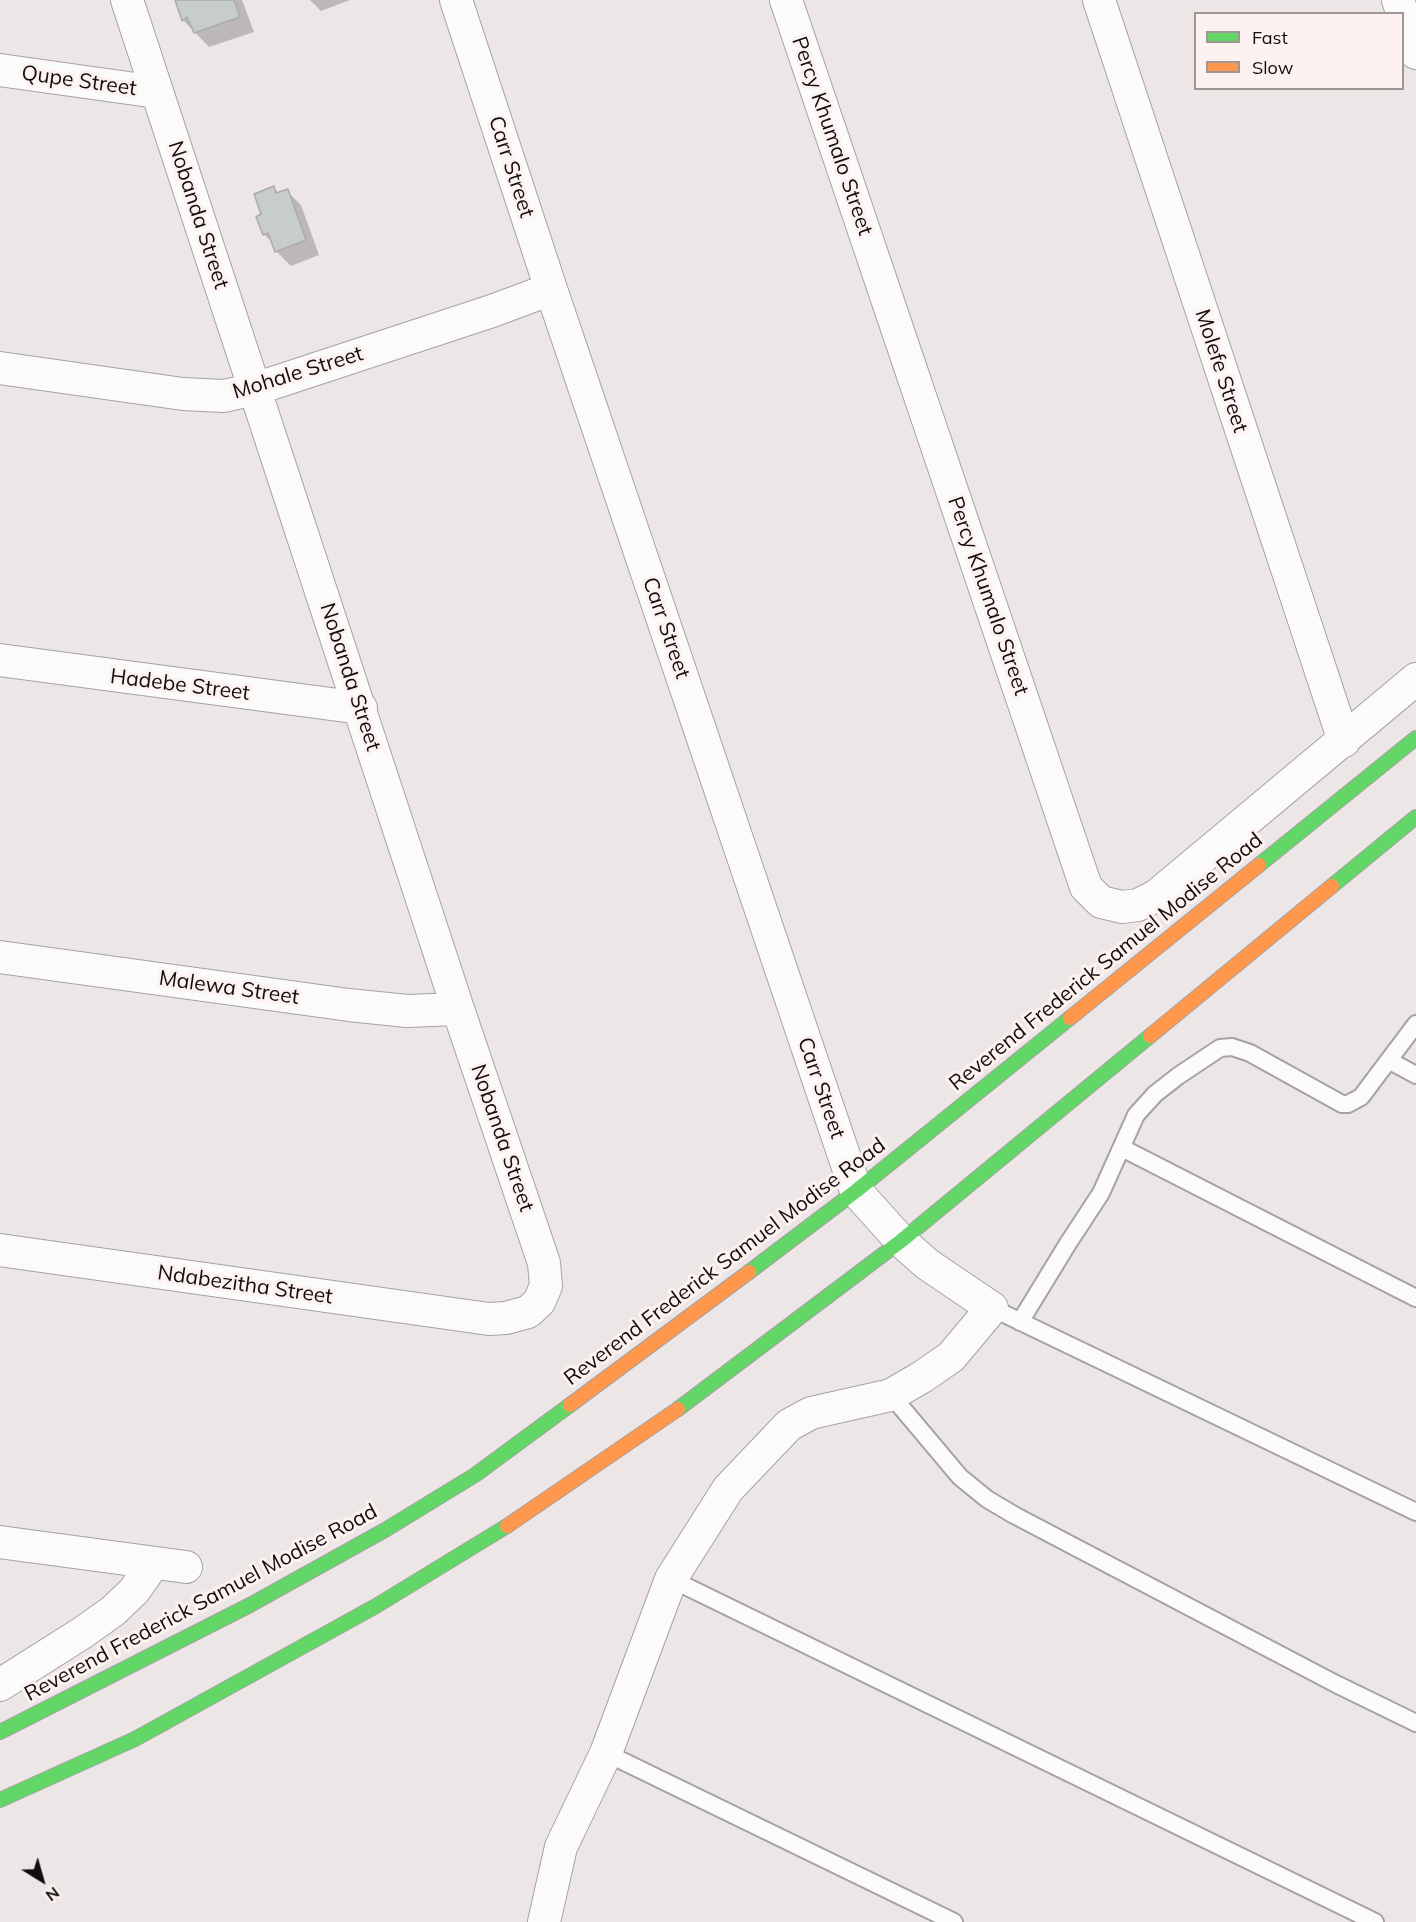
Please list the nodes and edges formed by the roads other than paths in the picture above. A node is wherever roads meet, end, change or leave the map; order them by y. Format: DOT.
graph roads {
  1 [pos="127,0"];
  2 [pos="456,0"];
  3 [pos="786,0"];
  4 [pos="1099,0"];
  5 [pos="1404,18"];
  6 [pos="1416,53"];
  7 [pos="0,70"];
  8 [pos="157,92"];
  9 [pos="551,289"];
  10 [pos="0,368"];
  11 [pos="255,389"];
  12 [pos="0,660"];
  13 [pos="1416,679"];
  14 [pos="361,708"];
  15 [pos="1416,738"];
  16 [pos="1344,741"];
  17 [pos="1416,817"];
  18 [pos="0,957"];
  19 [pos="458,1009"];
  20 [pos="1416,1024"];
  21 [pos="1390,1060"];
  22 [pos="1416,1075"];
  23 [pos="1122,1148"];
  24 [pos="856,1191"];
  25 [pos="901,1241"];
  26 [pos="0,1250"];
  27 [pos="1416,1298"];
  28 [pos="992,1308"];
  29 [pos="489,1319"];
  30 [pos="1020,1322"];
  31 [pos="891,1395"];
  32 [pos="1416,1512"];
  33 [pos="0,1542"];
  34 [pos="153,1564"];
  35 [pos="186,1567"];
  36 [pos="671,1579"];
  37 [pos="0,1685"];
  38 [pos="1416,1724"];
  39 [pos="0,1732"];
  40 [pos="606,1753"];
  41 [pos="0,1800"];
  42 [pos="544,1922"];
  43 [pos="954,1922"];
  44 [pos="1376,1922"];
  1 -- 8 [label="street, Nobanda Street"];
  2 -- 9 [label="street, Carr Street"];
  3 -- 16 [label="street, Percy Khumalo Street"];
  4 -- 16 [label="street, Molefe Street"];
  5 -- 6 [label="street"];
  7 -- 8 [label="street, Qupe Street"];
  8 -- 11 [label="street, Nobanda Street"];
  9 -- 11 [label="street, Mohale Street"];
  9 -- 24 [label="street, Carr Street"];
  10 -- 11 [label="street, Mohale Street"];
  11 -- 14 [label="street, Nobanda Street"];
  12 -- 14 [label="street, Hadebe Street"];
  13 -- 16 [label="street, Percy Khumalo Street"];
  14 -- 19 [label="street, Nobanda Street"];
  15 -- 24 [label="main road, Reverend Frederick Samuel Modise Road"];
  17 -- 25 [label="main road"];
  18 -- 19 [label="street, Malewa Street"];
  19 -- 29 [label="street, Nobanda Street"];
  20 -- 21 [label="lane"];
  21 -- 22 [label="lane"];
  21 -- 23 [label="lane"];
  23 -- 27 [label="lane"];
  23 -- 30 [label="lane"];
  24 -- 25 [label="street, Carr Street"];
  24 -- 39 [label="main road, Reverend Frederick Samuel Modise Road"];
  25 -- 28 [label="street, Carr Street"];
  25 -- 41 [label="main road"];
  26 -- 29 [label="street, Ndabezitha Street"];
  28 -- 30 [label="lane"];
  28 -- 31 [label="street"];
  30 -- 32 [label="lane"];
  31 -- 36 [label="street"];
  31 -- 38 [label="lane"];
  33 -- 34 [label="street"];
  34 -- 35 [label="street"];
  34 -- 37 [label="street"];
  36 -- 40 [label="street"];
  36 -- 44 [label="lane"];
  40 -- 42 [label="street"];
  40 -- 43 [label="lane"];
}
